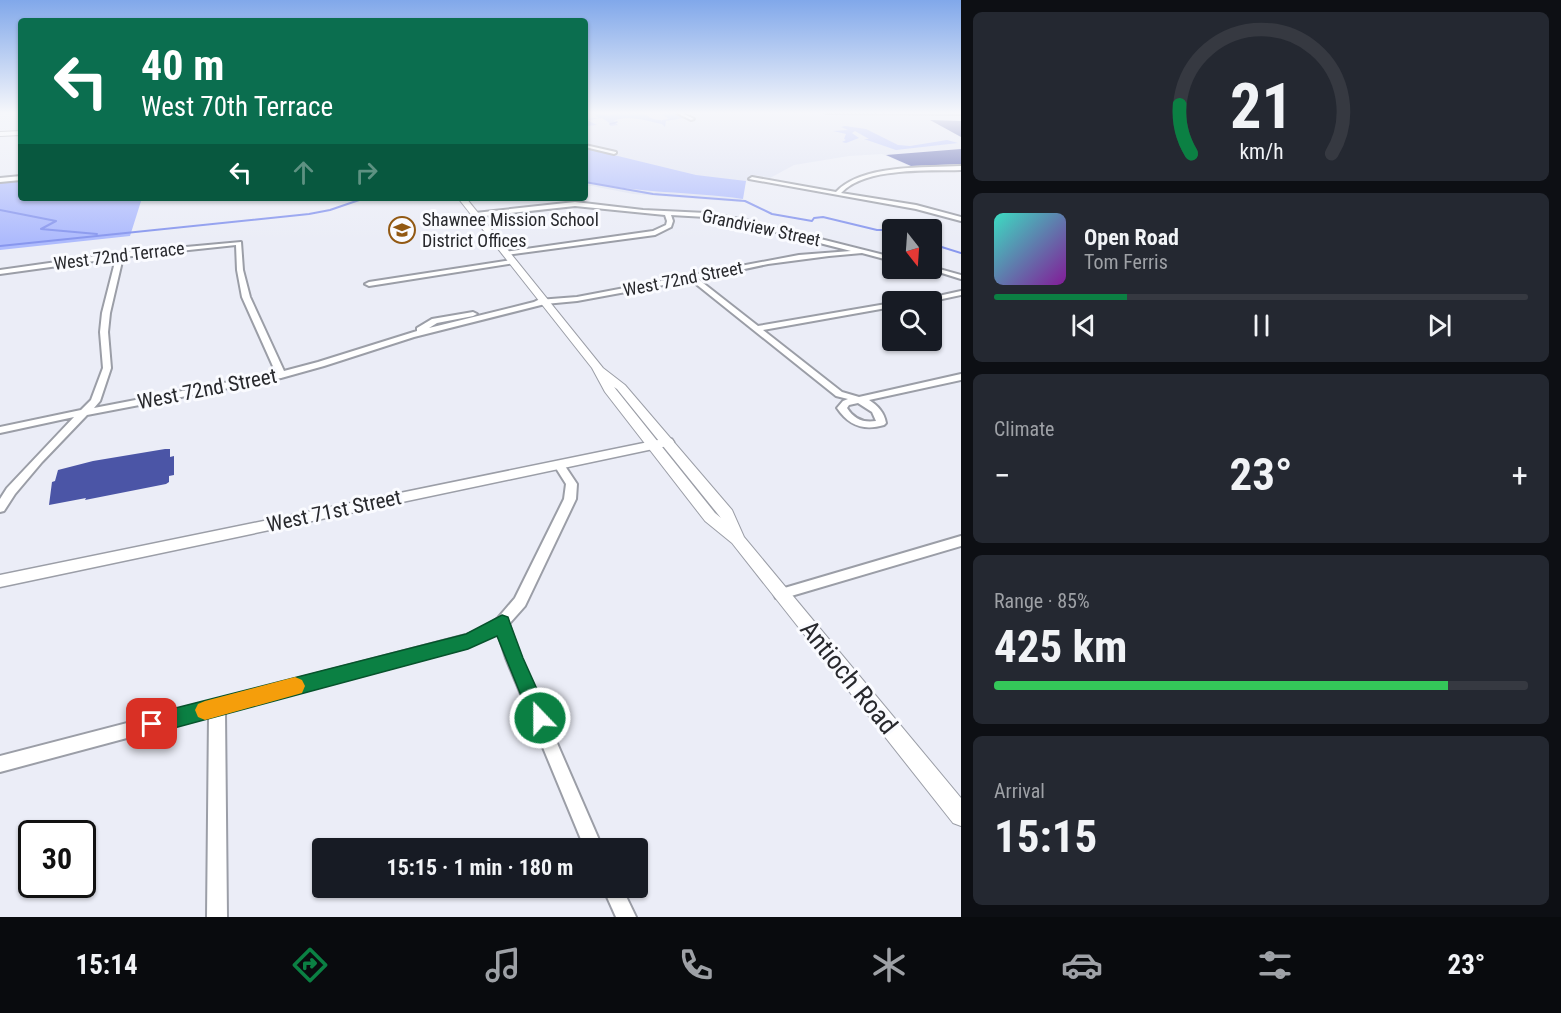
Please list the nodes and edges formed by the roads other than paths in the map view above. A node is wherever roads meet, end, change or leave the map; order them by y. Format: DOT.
graph roads {
  1 [pos="961,168"];
  2 [pos="18,178"];
  3 [pos="752,179"];
  4 [pos="0,180"];
  5 [pos="837,194"];
  6 [pos="464,201"];
  7 [pos="667,213"];
  8 [pos="475,215"];
  9 [pos="961,219"];
  10 [pos="829,243"];
  11 [pos="860,252"];
  12 [pos="506,253"];
  13 [pos="120,255"];
  14 [pos="822,255"];
  15 [pos="882,257"];
  16 [pos="512,262"];
  17 [pos="942,271"];
  18 [pos="0,272"];
  19 [pos="961,277"];
  20 [pos="693,278"];
  21 [pos="369,284"];
  22 [pos="961,293"];
  23 [pos="942,297"];
  24 [pos="545,302"];
  25 [pos="882,307"];
  26 [pos="758,328"];
  27 [pos="597,367"];
  28 [pos="281,375"];
  29 [pos="961,377"];
  30 [pos="85,414"];
  31 [pos="0,430"];
  32 [pos="668,442"];
  33 [pos="653,445"];
  34 [pos="559,465"];
  35 [pos="0,508"];
  36 [pos="737,539"];
  37 [pos="961,541"];
  38 [pos="0,581"];
  39 [pos="781,594"];
  40 [pos="502,623"];
  41 [pos="217,707"];
  42 [pos="0,764"];
  43 [pos="961,815"];
  44 [pos="589,838"];
  45 [pos="617,898"];
  46 [pos="216,917"];
  47 [pos="626,917"];
  1 -- 5 [label="street"];
  2 -- 4 [label="street"];
  3 -- 5 [label="street"];
  5 -- 9 [label="street"];
  6 -- 8 [label="main road, Antioch Road"];
  7 -- 8 [label="street, Grandview Street"];
  7 -- 10 [label="street, Grandview Street"];
  7 -- 12 [label="street"];
  8 -- 12 [label="main road, Antioch Road"];
  10 -- 11 [label="street, Grandview Street"];
  10 -- 14 [label="street"];
  11 -- 14 [label="street, West 72nd Street"];
  11 -- 15 [label="street, Grandview Street"];
  12 -- 16 [label="main road, Antioch Road"];
  13 -- 18 [label="street, West 72nd Terrace"];
  13 -- 28 [label="street, West 72nd Terrace"];
  13 -- 30 [label="street"];
  14 -- 20 [label="street, West 72nd Street"];
  16 -- 21 [label="street"];
  16 -- 24 [label="main road, Antioch Road"];
  17 -- 19 [label="street"];
  20 -- 24 [label="street, West 72nd Street"];
  20 -- 26 [label="street"];
  22 -- 23 [label="street"];
  24 -- 27 [label="main road, Antioch Road"];
  24 -- 28 [label="street, West 72nd Street"];
  25 -- 26 [label="street"];
  26 -- 29 [label="street"];
  27 -- 32 [label="main road, Antioch Road"];
  27 -- 33 [label="main road, Antioch Road"];
  28 -- 30 [label="street, West 72nd Street"];
  30 -- 31 [label="street, West 72nd Street"];
  30 -- 35 [label="street"];
  32 -- 33 [label="street, West 71st Street"];
  32 -- 36 [label="main road, Antioch Road"];
  33 -- 34 [label="street, West 71st Street"];
  33 -- 36 [label="main road, Antioch Road"];
  34 -- 38 [label="street, West 71st Street"];
  34 -- 40 [label="street"];
  36 -- 39 [label="main road, Antioch Road"];
  37 -- 39 [label="street"];
  39 -- 43 [label="main road, Antioch Road"];
  40 -- 41 [label="street"];
  40 -- 44 [label="street"];
  41 -- 42 [label="street"];
  41 -- 46 [label="street"];
  45 -- 47 [label="street"];
}
